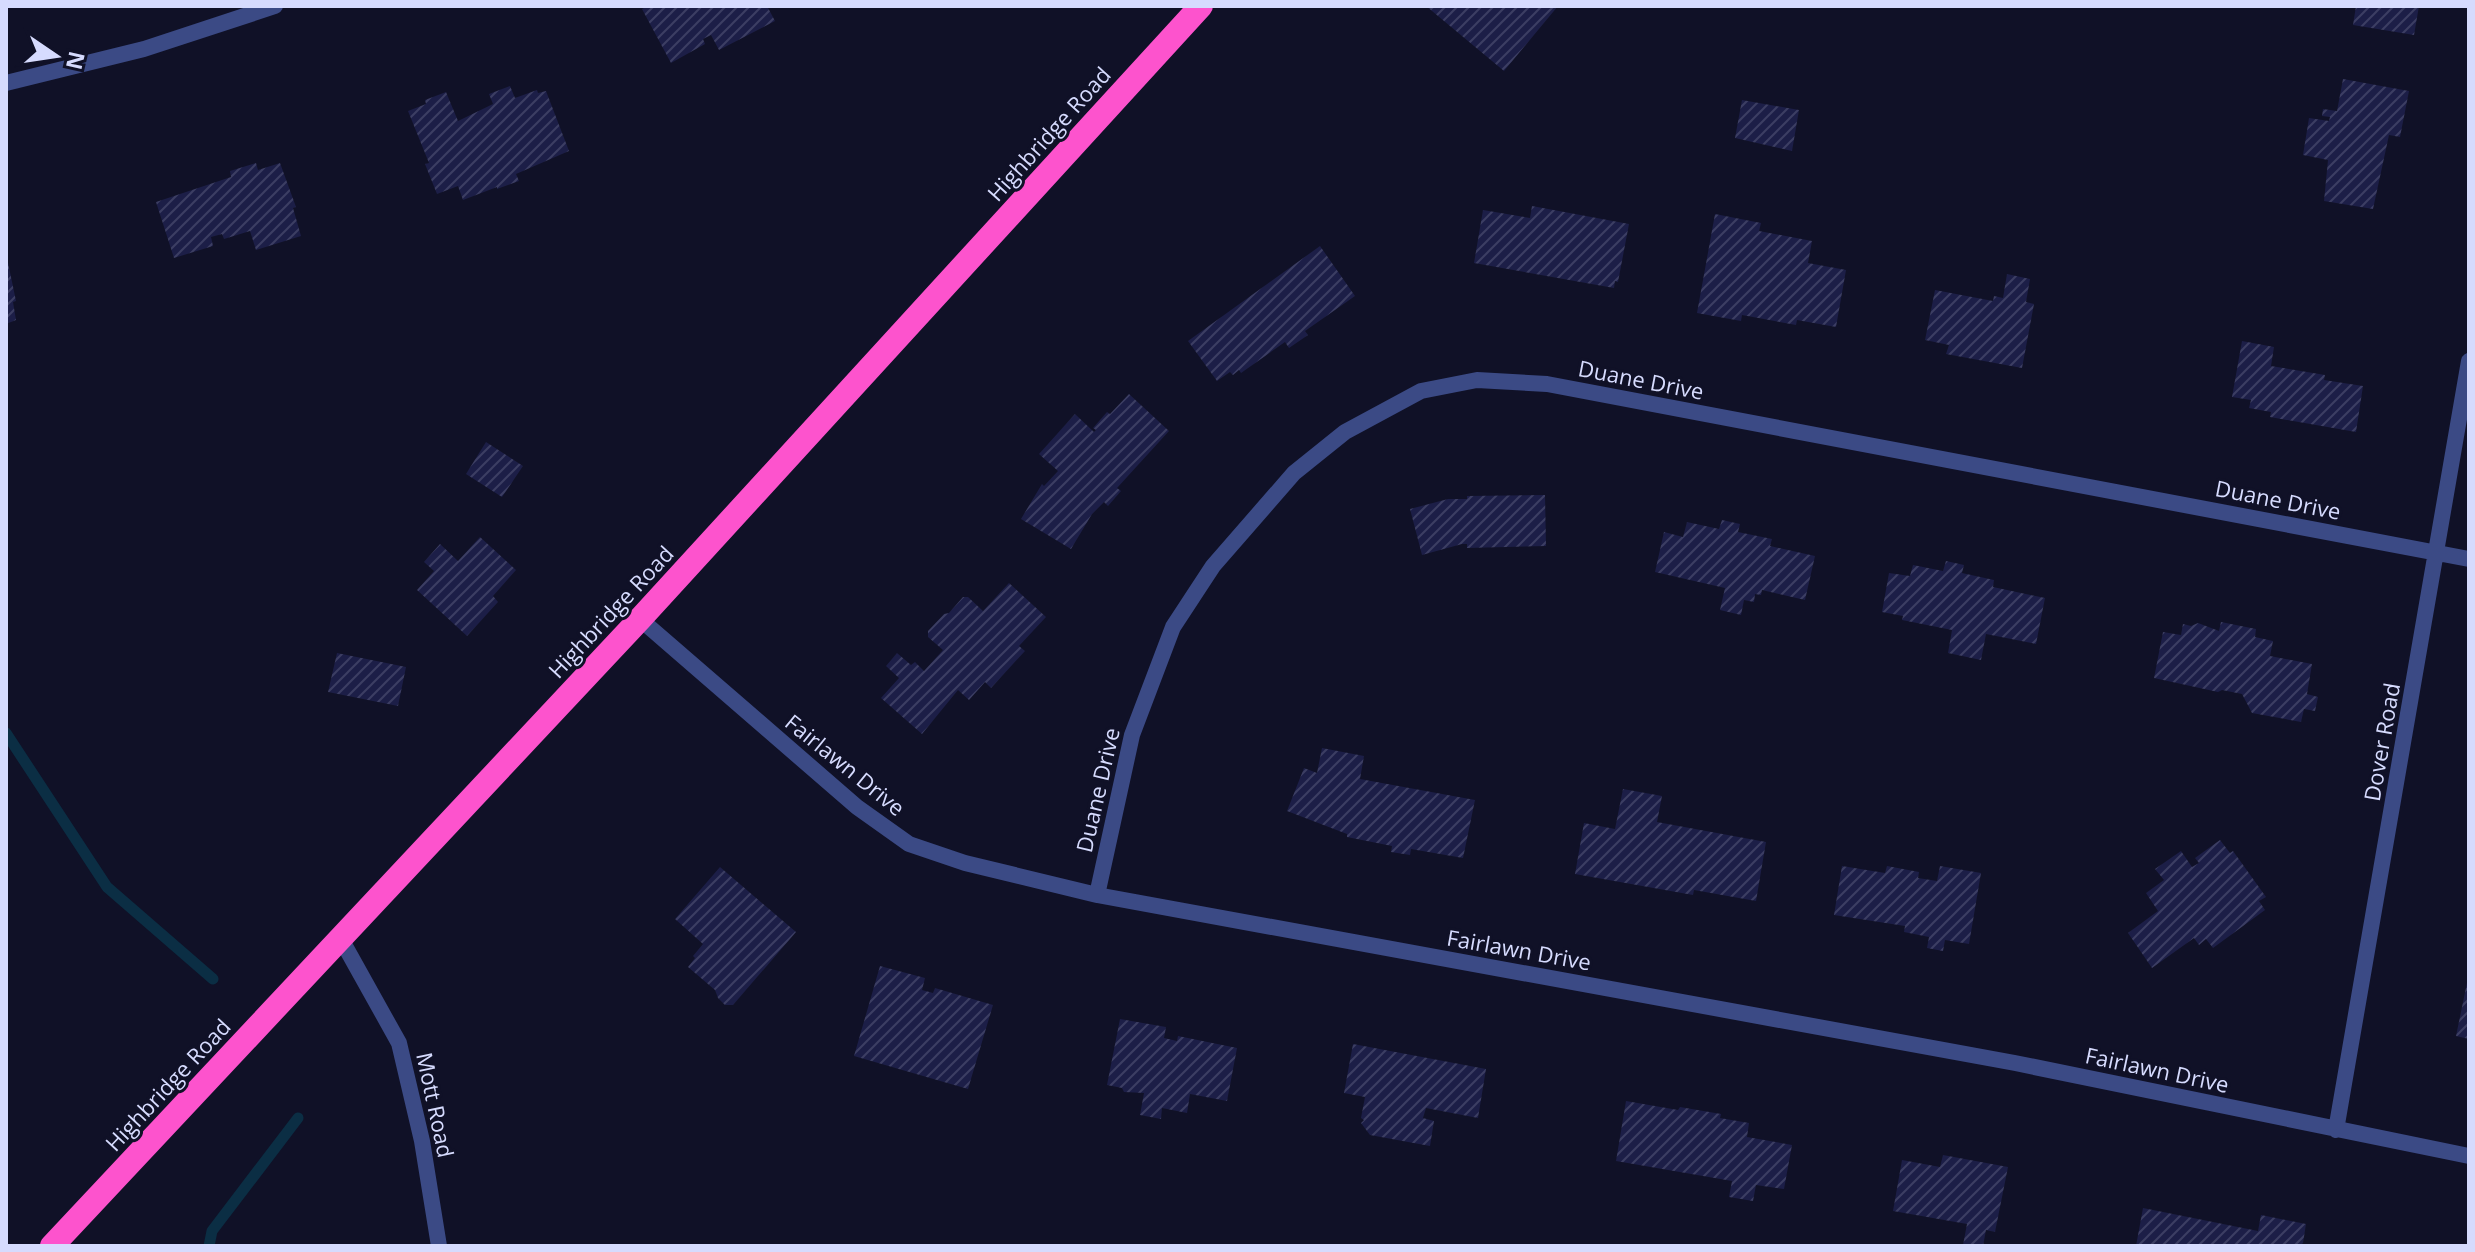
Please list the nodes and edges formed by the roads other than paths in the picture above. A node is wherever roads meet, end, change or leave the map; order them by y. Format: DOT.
graph roads {
  1 [pos="275,6"];
  2 [pos="1201,6"];
  3 [pos="6,83"];
  4 [pos="2469,361"];
  5 [pos="2437,553"];
  6 [pos="2469,559"];
  7 [pos="640,619"];
  8 [pos="1097,895"];
  9 [pos="341,939"];
  10 [pos="2336,1130"];
  11 [pos="2469,1156"];
  12 [pos="52,1246"];
  13 [pos="439,1246"];
  1 -- 3 [label="street"];
  2 -- 7 [label="highway, Highbridge Road"];
  4 -- 5 [label="street, Dover Road"];
  5 -- 6 [label="street, Duane Drive"];
  5 -- 8 [label="street, Duane Drive"];
  5 -- 10 [label="street, Dover Road"];
  7 -- 8 [label="street, Fairlawn Drive"];
  7 -- 9 [label="highway, Highbridge Road"];
  8 -- 10 [label="street, Fairlawn Drive"];
  9 -- 12 [label="highway, Highbridge Road"];
  9 -- 13 [label="street, Mott Road"];
  10 -- 11 [label="street, Fairlawn Drive"];
}
